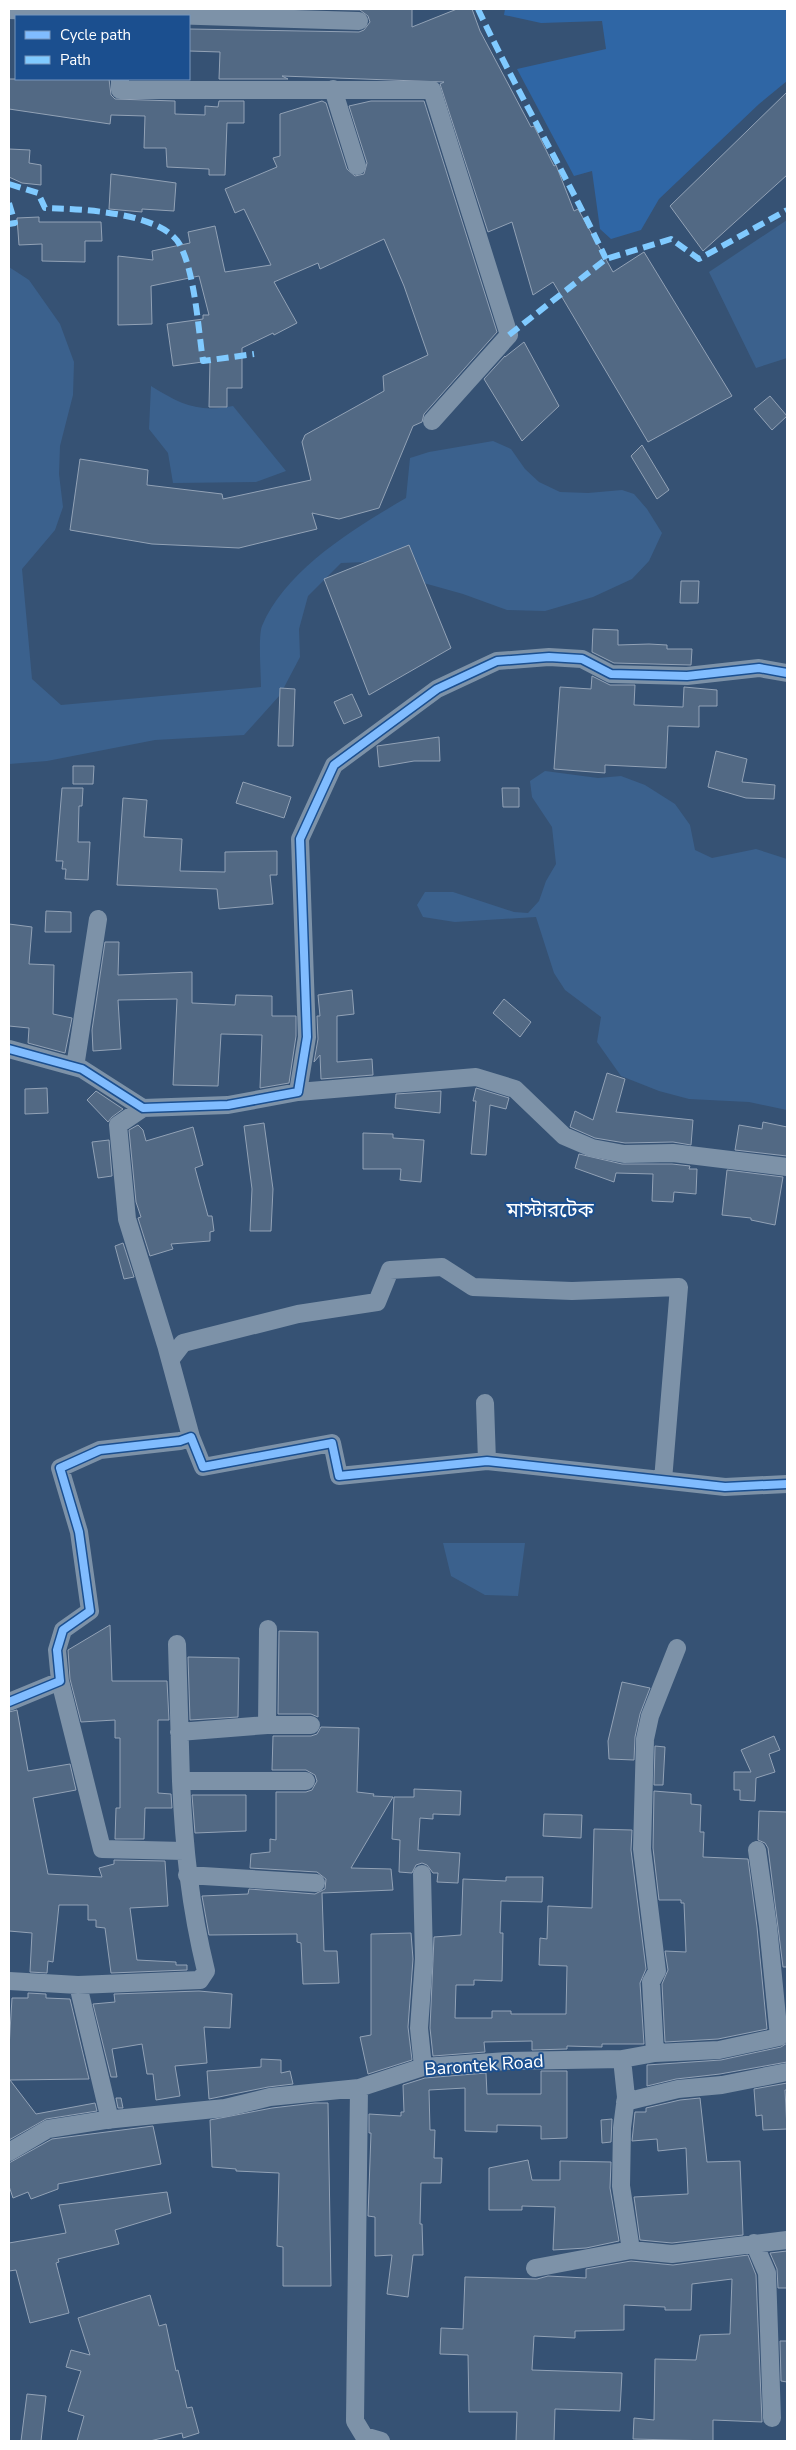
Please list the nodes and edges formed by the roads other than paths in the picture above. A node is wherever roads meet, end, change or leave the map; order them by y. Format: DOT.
graph roads {
  1 [pos="9,10"];
  2 [pos="124,15"];
  3 [pos="190,17"];
  4 [pos="359,21"];
  5 [pos="120,80"];
  6 [pos="333,89"];
  7 [pos="358,166"];
  8 [pos="432,421"];
  9 [pos="787,672"];
  10 [pos="98,918"];
  11 [pos="9,1049"];
  12 [pos="75,1067"];
  13 [pos="298,1092"];
  14 [pos="143,1108"];
  15 [pos="787,1167"];
  16 [pos="170,1360"];
  17 [pos="485,1403"];
  18 [pos="191,1437"];
  19 [pos="487,1461"];
  20 [pos="663,1480"];
  21 [pos="787,1484"];
  22 [pos="268,1628"];
  23 [pos="177,1644"];
  24 [pos="677,1648"];
  25 [pos="60,1681"];
  26 [pos="9,1702"];
  27 [pos="267,1725"];
  28 [pos="311,1725"];
  29 [pos="179,1732"];
  30 [pos="181,1781"];
  31 [pos="306,1781"];
  32 [pos="757,1850"];
  33 [pos="184,1851"];
  34 [pos="422,1874"];
  35 [pos="187,1875"];
  36 [pos="316,1883"];
  37 [pos="9,1981"];
  38 [pos="78,1985"];
  39 [pos="655,2053"];
  40 [pos="622,2059"];
  41 [pos="423,2067"];
  42 [pos="787,2072"];
  43 [pos="359,2088"];
  44 [pos="625,2102"];
  45 [pos="110,2120"];
  46 [pos="9,2152"];
  47 [pos="787,2240"];
  48 [pos="754,2243"];
  49 [pos="631,2250"];
  50 [pos="535,2268"];
  51 [pos="772,2418"];
  52 [pos="358,2437"];
  53 [pos="381,2441"];
  1 -- 2 [label="street"];
  3 -- 4 [label="street"];
  5 -- 6 [label="street"];
  6 -- 7 [label="street"];
  6 -- 8 [label="street"];
  9 -- 13 [label="street"];
  10 -- 12 [label="street"];
  11 -- 12 [label="street"];
  12 -- 14 [label="street"];
  13 -- 14 [label="street"];
  13 -- 15 [label="street"];
  14 -- 16 [label="street"];
  16 -- 18 [label="street"];
  16 -- 20 [label="street"];
  17 -- 19 [label="street"];
  18 -- 19 [label="street"];
  18 -- 25 [label="street"];
  19 -- 20 [label="street"];
  20 -- 21 [label="street"];
  22 -- 27 [label="street"];
  23 -- 29 [label="street"];
  24 -- 39 [label="street"];
  25 -- 26 [label="street"];
  25 -- 33 [label="street"];
  27 -- 28 [label="street"];
  27 -- 29 [label="street"];
  29 -- 30 [label="street"];
  30 -- 31 [label="street"];
  30 -- 33 [label="street"];
  32 -- 39 [label="street, Barontek Road"];
  33 -- 35 [label="street"];
  34 -- 41 [label="street"];
  35 -- 36 [label="street"];
  35 -- 38 [label="street"];
  37 -- 38 [label="street"];
  38 -- 45 [label="street"];
  39 -- 40 [label="street, Barontek Road"];
  40 -- 41 [label="street, Barontek Road"];
  40 -- 44 [label="street"];
  41 -- 43 [label="street, Barontek Road"];
  42 -- 44 [label="street"];
  43 -- 45 [label="street, Barontek Road"];
  43 -- 52 [label="street"];
  44 -- 49 [label="street"];
  45 -- 46 [label="street, Barontek Road"];
  47 -- 48 [label="street"];
  48 -- 49 [label="street"];
  48 -- 51 [label="street"];
  49 -- 50 [label="street"];
  52 -- 53 [label="street"];
}
